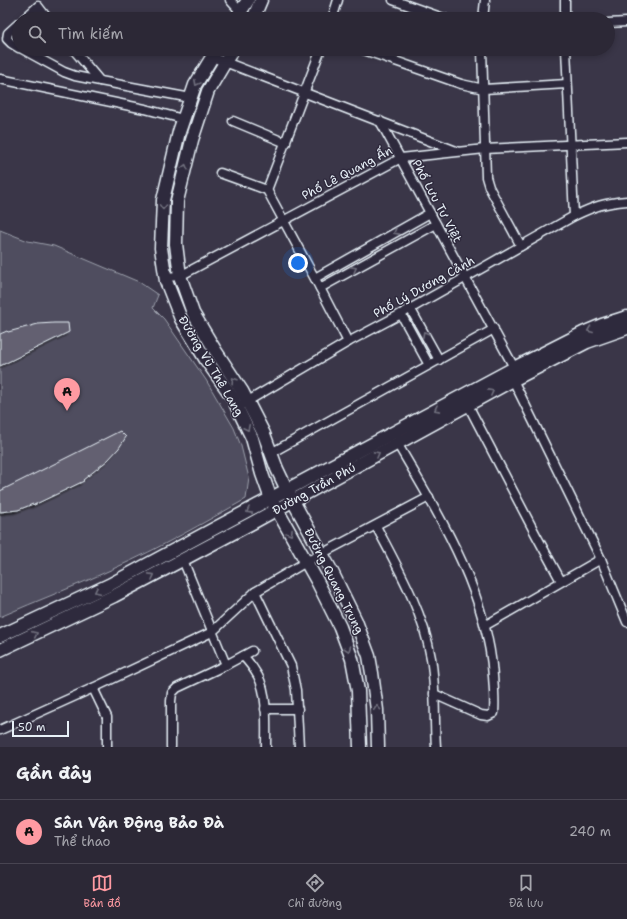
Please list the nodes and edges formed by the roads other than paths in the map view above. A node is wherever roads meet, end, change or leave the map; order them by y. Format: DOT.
graph roads {
  1 [pos="230,0"];
  2 [pos="248,0"];
  3 [pos="261,0"];
  4 [pos="338,0"];
  5 [pos="393,0"];
  6 [pos="485,0"];
  7 [pos="565,0"];
  8 [pos="32,12"];
  9 [pos="43,12"];
  10 [pos="238,12"];
  11 [pos="244,12"];
  12 [pos="256,12"];
  13 [pos="334,12"];
  14 [pos="426,12"];
  15 [pos="484,12"];
  16 [pos="565,12"];
  17 [pos="627,22"];
  18 [pos="615,23"];
  19 [pos="12,29"];
  20 [pos="12,44"];
  21 [pos="35,56"];
  22 [pos="79,56"];
  23 [pos="212,56"];
  24 [pos="218,56"];
  25 [pos="229,56"];
  26 [pos="318,56"];
  27 [pos="382,56"];
  28 [pos="482,56"];
  29 [pos="566,56"];
  30 [pos="225,62"];
  31 [pos="0,79"];
  32 [pos="100,81"];
  33 [pos="568,84"];
  34 [pos="484,89"];
  35 [pos="305,92"];
  36 [pos="191,98"];
  37 [pos="183,119"];
  38 [pos="233,121"];
  39 [pos="380,121"];
  40 [pos="627,142"];
  41 [pos="286,144"];
  42 [pos="571,146"];
  43 [pos="485,150"];
  44 [pos="459,152"];
  45 [pos="401,158"];
  46 [pos="220,173"];
  47 [pos="267,190"];
  48 [pos="627,201"];
  49 [pos="430,213"];
  50 [pos="574,216"];
  51 [pos="284,221"];
  52 [pos="436,224"];
  53 [pos="521,246"];
  54 [pos="180,276"];
  55 [pos="165,277"];
  56 [pos="315,278"];
  57 [pos="465,278"];
  58 [pos="320,288"];
  59 [pos="410,308"];
  60 [pos="401,314"];
  61 [pos="627,317"];
  62 [pos="627,328"];
  63 [pos="494,329"];
  64 [pos="348,342"];
  65 [pos="439,360"];
  66 [pos="429,365"];
  67 [pos="515,375"];
  68 [pos="242,404"];
  69 [pos="468,405"];
  70 [pos="397,443"];
  71 [pos="271,453"];
  72 [pos="290,496"];
  73 [pos="429,497"];
  74 [pos="274,504"];
  75 [pos="376,526"];
  76 [pos="322,553"];
  77 [pos="601,559"];
  78 [pos="183,560"];
  79 [pos="306,562"];
  80 [pos="561,581"];
  81 [pos="255,592"];
  82 [pos="627,622"];
  83 [pos="486,625"];
  84 [pos="212,632"];
  85 [pos="0,636"];
  86 [pos="0,650"];
  87 [pos="252,651"];
  88 [pos="243,656"];
  89 [pos="226,665"];
  90 [pos="93,688"];
  91 [pos="434,694"];
  92 [pos="265,709"];
  93 [pos="298,709"];
  94 [pos="0,730"];
  95 [pos="107,747"];
  96 [pos="171,747"];
  97 [pos="266,747"];
  98 [pos="299,747"];
  99 [pos="360,747"];
  100 [pos="378,747"];
  101 [pos="436,747"];
  1 -- 10 [label="street"];
  2 -- 11 [label="main road"];
  3 -- 12 [label="main road"];
  4 -- 13 [label="street"];
  5 -- 14 [label="street"];
  6 -- 15 [label="street"];
  7 -- 16 [label="street"];
  8 -- 9 [label="street"];
  17 -- 18 [label="street"];
  19 -- 20 [label="street"];
  21 -- 32 [label="street"];
  22 -- 32 [label="street"];
  23 -- 36 [label="main road, Đường Vũ Thê Lang, one-way"];
  24 -- 30 [label="street"];
  25 -- 30 [label="main road, Đường Vũ Thê Lang"];
  26 -- 35 [label="street"];
  27 -- 34 [label="street"];
  28 -- 34 [label="street"];
  29 -- 33 [label="street"];
  30 -- 35 [label="street"];
  54 -- 30 [label="main road, Đường Vũ Thê Lang, one-way"];
  31 -- 37 [label="street"];
  32 -- 36 [label="street"];
  33 -- 34 [label="street"];
  33 -- 42 [label="street"];
  34 -- 43 [label="street"];
  35 -- 39 [label="street"];
  35 -- 41 [label="street"];
  36 -- 37 [label="main road, Đường Vũ Thê Lang"];
  37 -- 55 [label="main road, Đường Vũ Thê Lang, one-way"];
  38 -- 41 [label="street"];
  39 -- 44 [label="street"];
  39 -- 45 [label="street, Phố Lưu Tư Việt"];
  40 -- 42 [label="street, Phố Lê Quang Ấn"];
  41 -- 47 [label="street"];
  42 -- 43 [label="street, Phố Lê Quang Ấn"];
  42 -- 50 [label="street"];
  43 -- 44 [label="street, Phố Lê Quang Ấn"];
  43 -- 53 [label="street"];
  44 -- 45 [label="street, Phố Lê Quang Ấn"];
  45 -- 49 [label="street, Phố Lưu Tư Việt"];
  45 -- 51 [label="street, Phố Lê Quang Ấn"];
  46 -- 47 [label="street"];
  47 -- 51 [label="street"];
  48 -- 50 [label="street, Phố Lý Dương Cảnh"];
  49 -- 52 [label="street, Phố Lưu Tư Việt"];
  49 -- 56 [label="street, one-way"];
  50 -- 53 [label="street, Phố Lý Dương Cảnh"];
  51 -- 54 [label="street, Phố Lê Quang Ấn"];
  51 -- 56 [label="street"];
  52 -- 57 [label="street, Phố Lưu Tư Việt"];
  58 -- 52 [label="street, one-way"];
  53 -- 57 [label="street, Phố Lý Dương Cảnh"];
  54 -- 55 [label="street, Phố Lê Quang Ấn"];
  68 -- 54 [label="main road, Đường Vũ Thê Lang, one-way"];
  55 -- 68 [label="main road, Đường Vũ Thê Lang"];
  56 -- 58 [label="street"];
  57 -- 59 [label="street, Phố Lý Dương Cảnh"];
  57 -- 63 [label="street, Phố Lưu Tư Việt"];
  58 -- 64 [label="street"];
  59 -- 60 [label="street, Phố Lý Dương Cảnh"];
  65 -- 59 [label="street, one-way"];
  60 -- 64 [label="street, Phố Lý Dương Cảnh"];
  60 -- 66 [label="street"];
  61 -- 67 [label="main road, Đường Trần Phú, one-way"];
  62 -- 67 [label="main road, Đường Trần Phú"];
  63 -- 65 [label="street"];
  63 -- 67 [label="street, Phố Lưu Tư Việt"];
  64 -- 68 [label="street, Phố Lý Dương Cảnh"];
  65 -- 66 [label="street"];
  66 -- 71 [label="street"];
  69 -- 67 [label="main road, Đường Trần Phú, one-way"];
  67 -- 72 [label="main road, Đường Trần Phú, one-way"];
  67 -- 77 [label="street, Phố Lưu Tư Việt"];
  68 -- 71 [label="main road, Đường Vũ Thê Lang"];
  68 -- 74 [label="main road, Đường Vũ Thê Lang, one-way"];
  69 -- 70 [label="main road, Đường Trần Phú"];
  69 -- 80 [label="street"];
  72 -- 70 [label="main road, Đường Trần Phú, one-way"];
  70 -- 73 [label="street"];
  71 -- 72 [label="main road, Đường Vũ Thê Lang"];
  72 -- 74 [label="main road, Đường Trần Phú"];
  72 -- 76 [label="main road, Đường Quang Trung"];
  73 -- 75 [label="street"];
  73 -- 83 [label="street"];
  74 -- 78 [label="main road, Đường Trần Phú"];
  74 -- 79 [label="main road, Đường Quang Trung, one-way"];
  74 -- 85 [label="main road, Đường Trần Phú, one-way"];
  75 -- 76 [label="street"];
  75 -- 91 [label="street"];
  76 -- 79 [label="street"];
  100 -- 76 [label="main road, Đường Quang Trung, one-way"];
  77 -- 80 [label="street"];
  77 -- 82 [label="street, Phố Lưu Tư Việt"];
  78 -- 84 [label="street"];
  86 -- 78 [label="main road, Đường Trần Phú, one-way"];
  79 -- 81 [label="street"];
  79 -- 99 [label="main road, Đường Quang Trung, one-way"];
  80 -- 83 [label="street"];
  81 -- 84 [label="street"];
  81 -- 93 [label="street"];
  83 -- 91 [label="street"];
  84 -- 89 [label="street"];
  84 -- 90 [label="street"];
  87 -- 88 [label="street"];
  88 -- 89 [label="street"];
  88 -- 92 [label="street"];
  89 -- 96 [label="street"];
  90 -- 94 [label="street"];
  90 -- 95 [label="street"];
  91 -- 101 [label="street"];
  92 -- 93 [label="street"];
  92 -- 97 [label="street"];
  93 -- 98 [label="street"];
}
